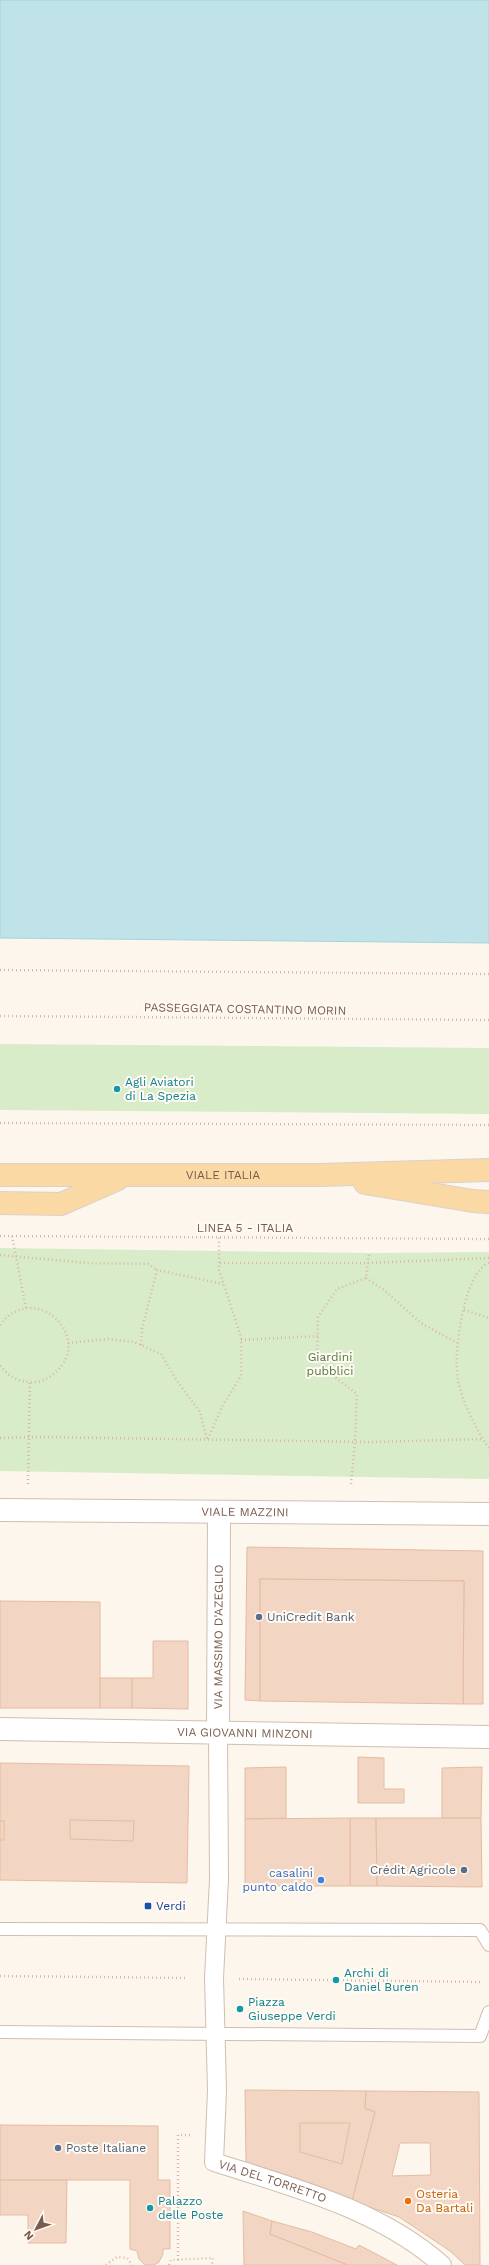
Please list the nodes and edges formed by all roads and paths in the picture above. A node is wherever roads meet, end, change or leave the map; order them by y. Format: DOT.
graph roads {
  1 [pos="0,970"];
  2 [pos="489,974"];
  3 [pos="0,1016"];
  4 [pos="489,1020"];
  5 [pos="0,1123"];
  6 [pos="489,1125"];
  7 [pos="489,1170"];
  8 [pos="0,1175"];
  9 [pos="319,1175"];
  10 [pos="127,1176"];
  11 [pos="489,1202"];
  12 [pos="0,1203"];
  13 [pos="0,1236"];
  14 [pos="12,1236"];
  15 [pos="218,1237"];
  16 [pos="489,1239"];
  17 [pos="368,1253"];
  18 [pos="0,1255"];
  19 [pos="18,1257"];
  20 [pos="489,1258"];
  21 [pos="220,1263"];
  22 [pos="368,1263"];
  23 [pos="489,1263"];
  24 [pos="157,1270"];
  25 [pos="366,1278"];
  26 [pos="224,1284"];
  27 [pos="26,1308"];
  28 [pos="464,1310"];
  29 [pos="489,1318"];
  30 [pos="0,1325"];
  31 [pos="318,1336"];
  32 [pos="241,1340"];
  33 [pos="68,1343"];
  34 [pos="457,1343"];
  35 [pos="141,1345"];
  36 [pos="0,1365"];
  37 [pos="30,1382"];
  38 [pos="29,1437"];
  39 [pos="0,1438"];
  40 [pos="208,1439"];
  41 [pos="482,1439"];
  42 [pos="355,1442"];
  43 [pos="489,1448"];
  44 [pos="0,1510"];
  45 [pos="27,1510"];
  46 [pos="219,1513"];
  47 [pos="348,1513"];
  48 [pos="489,1514"];
  49 [pos="0,1729"];
  50 [pos="218,1733"];
  51 [pos="489,1737"];
  52 [pos="0,1929"];
  53 [pos="217,1930"];
  54 [pos="489,1944"];
  55 [pos="489,2012"];
  56 [pos="0,2032"];
  57 [pos="214,2033"];
  58 [pos="215,2136"];
  59 [pos="178,2260"];
  60 [pos="106,2265"];
  61 [pos="132,2265"];
  62 [pos="169,2265"];
  63 [pos="212,2265"];
  64 [pos="442,2265"];
  1 -- 2 [label="path"];
  3 -- 4 [label="path, PASSEGGIATA COSTANTINO MORIN"];
  5 -- 6 [label="path"];
  7 -- 9 [label="main road, VIALE ITALIA"];
  8 -- 10 [label="main road, VIALE ITALIA"];
  9 -- 10 [label="main road, VIALE ITALIA"];
  9 -- 11 [label="main road, VIALE ITALIA"];
  10 -- 12 [label="main road, VIALE ITALIA"];
  13 -- 14 [label="path, LINEA 5 - ITALIA"];
  14 -- 15 [label="path, LINEA 5 - ITALIA"];
  14 -- 19 [label="path"];
  15 -- 16 [label="path, LINEA 5 - ITALIA"];
  15 -- 21 [label="path"];
  17 -- 22 [label="path"];
  18 -- 19 [label="path"];
  19 -- 24 [label="path"];
  19 -- 27 [label="path"];
  20 -- 22 [label="path"];
  21 -- 22 [label="path"];
  21 -- 26 [label="path"];
  22 -- 25 [label="path"];
  23 -- 28 [label="path"];
  24 -- 26 [label="path"];
  24 -- 35 [label="path"];
  25 -- 31 [label="path"];
  25 -- 34 [label="path"];
  26 -- 32 [label="path"];
  27 -- 30 [label="path"];
  27 -- 33 [label="path"];
  28 -- 29 [label="path"];
  28 -- 34 [label="path"];
  31 -- 32 [label="path"];
  31 -- 42 [label="path"];
  32 -- 40 [label="path"];
  33 -- 35 [label="path"];
  33 -- 37 [label="path"];
  34 -- 41 [label="path"];
  35 -- 40 [label="path"];
  36 -- 37 [label="path"];
  37 -- 38 [label="path"];
  38 -- 39 [label="path"];
  38 -- 40 [label="path"];
  38 -- 45 [label="path"];
  40 -- 42 [label="path"];
  41 -- 42 [label="path"];
  41 -- 43 [label="path"];
  42 -- 47 [label="path"];
  44 -- 45 [label="street, VIALE MAZZINI"];
  45 -- 46 [label="street, VIALE MAZZINI"];
  46 -- 47 [label="street, VIALE MAZZINI"];
  46 -- 50 [label="street, VIA MASSIMO D'AZEGLIO"];
  47 -- 48 [label="street, VIALE MAZZINI"];
  49 -- 50 [label="street, VIA GIOVANNI MINZONI"];
  50 -- 51 [label="street, VIA GIOVANNI MINZONI"];
  50 -- 53 [label="street, VIA MASSIMO D'AZEGLIO"];
  52 -- 53 [label="lane"];
  53 -- 54 [label="lane"];
  53 -- 57 [label="street"];
  55 -- 57 [label="lane"];
  56 -- 57 [label="lane"];
  57 -- 58 [label="street, VIA DEL TORRETTO"];
  58 -- 59 [label="path"];
  58 -- 64 [label="street, VIA DEL TORRETTO"];
  59 -- 62 [label="path"];
  59 -- 63 [label="path"];
  60 -- 61 [label="path"];
}
